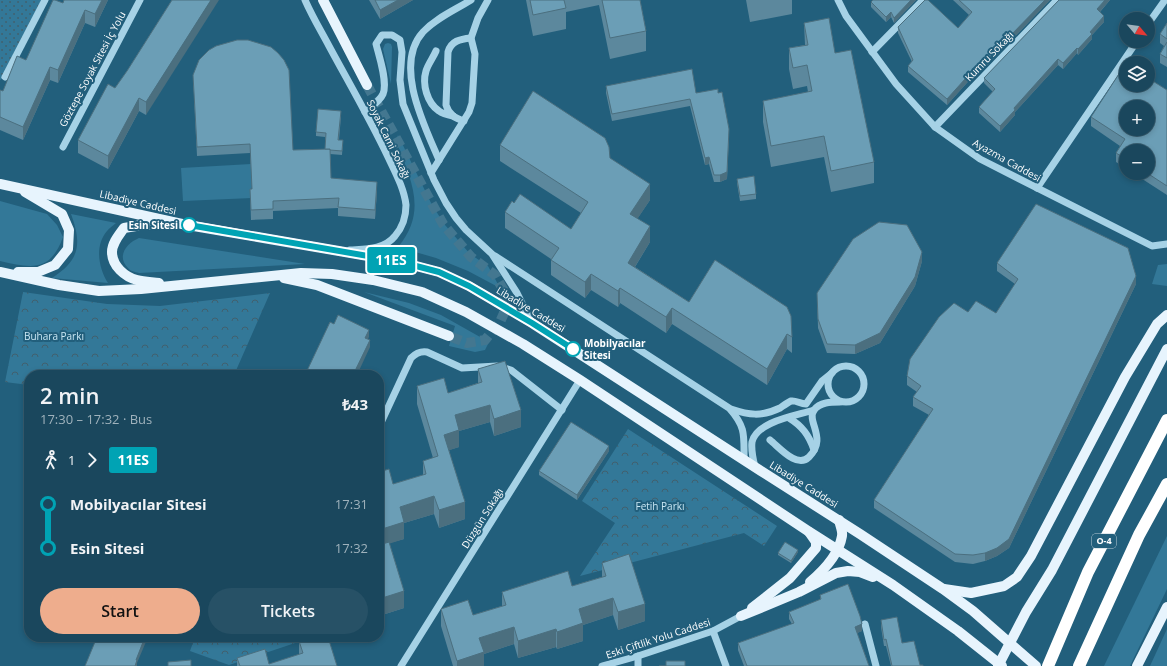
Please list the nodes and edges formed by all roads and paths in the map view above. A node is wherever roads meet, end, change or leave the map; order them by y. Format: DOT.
graph roads {
  1 [pos="45,0"];
  2 [pos="140,0"];
  3 [pos="305,0"];
  4 [pos="323,0"];
  5 [pos="471,0"];
  6 [pos="488,0"];
  7 [pos="838,0"];
  8 [pos="923,0"];
  9 [pos="1057,0"];
  10 [pos="1165,0"];
  11 [pos="1155,14"];
  12 [pos="471,38"];
  13 [pos="1132,48"];
  14 [pos="436,51"];
  15 [pos="872,52"];
  16 [pos="5,77"];
  17 [pos="367,85"];
  18 [pos="366,112"];
  19 [pos="453,116"];
  20 [pos="464,121"];
  21 [pos="935,127"];
  22 [pos="62,147"];
  23 [pos="439,160"];
  24 [pos="431,173"];
  25 [pos="0,184"];
  26 [pos="17,188"];
  27 [pos="1037,188"];
  28 [pos="182,224"];
  29 [pos="1167,244"];
  30 [pos="337,252"];
  31 [pos="492,254"];
  32 [pos="2,272"];
  33 [pos="274,276"];
  34 [pos="182,285"];
  35 [pos="1167,315"];
  36 [pos="532,323"];
  37 [pos="449,336"];
  38 [pos="1167,349"];
  39 [pos="832,373"];
  40 [pos="580,380"];
  41 [pos="840,402"];
  42 [pos="729,408"];
  43 [pos="562,410"];
  44 [pos="814,410"];
  45 [pos="384,416"];
  46 [pos="789,418"];
  47 [pos="1167,420"];
  48 [pos="770,440"];
  49 [pos="814,450"];
  50 [pos="744,460"];
  51 [pos="755,467"];
  52 [pos="1167,484"];
  53 [pos="839,520"];
  54 [pos="808,531"];
  55 [pos="860,534"];
  56 [pos="842,535"];
  57 [pos="827,542"];
  58 [pos="816,548"];
  59 [pos="838,549"];
  60 [pos="893,585"];
  61 [pos="943,589"];
  62 [pos="799,592"];
  63 [pos="1167,607"];
  64 [pos="741,616"];
  65 [pos="865,624"];
  66 [pos="713,631"];
  67 [pos="638,656"];
  68 [pos="401,666"];
  69 [pos="602,666"];
  70 [pos="638,666"];
  71 [pos="726,666"];
  72 [pos="876,666"];
  73 [pos="998,666"];
  74 [pos="1002,666"];
  75 [pos="1036,666"];
  76 [pos="1048,666"];
  77 [pos="1079,666"];
  78 [pos="1137,666"];
  1 -- 16 [label="street"];
  2 -- 22 [label="street, Göztepe Soyak Sitesi İç Yolu"];
  3 -- 18 [label="street, Soyak Cami Sokağı"];
  4 -- 17 [label="main road"];
  5 -- 23 [label="street"];
  6 -- 12 [label="street"];
  7 -- 15 [label="street, Ayazma Caddesi"];
  8 -- 15 [label="street"];
  9 -- 21 [label="street, Kumru Sokağı"];
  10 -- 11 [label="street"];
  12 -- 19 [label="street"];
  12 -- 20 [label="street"];
  13 -- 27 [label="street"];
  14 -- 19 [label="street"];
  15 -- 21 [label="street, Ayazma Caddesi"];
  18 -- 24 [label="street"];
  18 -- 30 [label="street, Soyak Cami Sokağı"];
  19 -- 20 [label="street"];
  20 -- 23 [label="street"];
  21 -- 27 [label="street, Ayazma Caddesi"];
  23 -- 24 [label="street"];
  24 -- 31 [label="street"];
  25 -- 26 [label="main road, Libadiye Caddesi"];
  26 -- 28 [label="main road, Libadiye Caddesi"];
  26 -- 32 [label="main road"];
  27 -- 29 [label="street, Ayazma Caddesi"];
  28 -- 30 [label="main road, Libadiye Caddesi"];
  28 -- 34 [label="main road"];
  30 -- 36 [label="main road, Libadiye Caddesi"];
  31 -- 36 [label="street"];
  31 -- 42 [label="street"];
  32 -- 34 [label="main road"];
  33 -- 34 [label="main road"];
  33 -- 37 [label="main road"];
  33 -- 40 [label="main road"];
  35 -- 61 [label="main road"];
  36 -- 50 [label="main road, Libadiye Caddesi"];
  38 -- 73 [label="main road"];
  39 -- 41 [label="street"];
  39 -- 41 [label="street"];
  39 -- 42 [label="street"];
  40 -- 43 [label="street, Düzgün Sokağı"];
  40 -- 54 [label="main road"];
  41 -- 44 [label="street"];
  42 -- 50 [label="street"];
  43 -- 45 [label="street"];
  43 -- 68 [label="street, Düzgün Sokağı"];
  44 -- 46 [label="street"];
  44 -- 49 [label="street"];
  46 -- 49 [label="street"];
  46 -- 51 [label="street"];
  47 -- 76 [label="highway, O-4"];
  48 -- 49 [label="street"];
  50 -- 51 [label="main road, Libadiye Caddesi"];
  51 -- 53 [label="main road, Libadiye Caddesi"];
  52 -- 77 [label="highway"];
  53 -- 55 [label="main road, Libadiye Caddesi"];
  53 -- 56 [label="main road"];
  54 -- 57 [label="main road"];
  54 -- 58 [label="main road"];
  55 -- 56 [label="main road"];
  55 -- 61 [label="main road, Libadiye Caddesi"];
  56 -- 57 [label="main road"];
  56 -- 59 [label="main road"];
  57 -- 58 [label="main road"];
  57 -- 59 [label="main road"];
  58 -- 64 [label="main road"];
  59 -- 60 [label="main road"];
  59 -- 62 [label="main road"];
  60 -- 62 [label="main road"];
  60 -- 74 [label="main road"];
  61 -- 75 [label="main road, Libadiye Caddesi"];
  62 -- 64 [label="main road"];
  63 -- 78 [label="main road"];
  64 -- 66 [label="street, Eski Çiftlik Yolu Caddesi"];
  65 -- 72 [label="street"];
  66 -- 67 [label="street, Eski Çiftlik Yolu Caddesi"];
  66 -- 71 [label="street"];
  67 -- 69 [label="street, Eski Çiftlik Yolu Caddesi"];
  67 -- 70 [label="street"];
}
